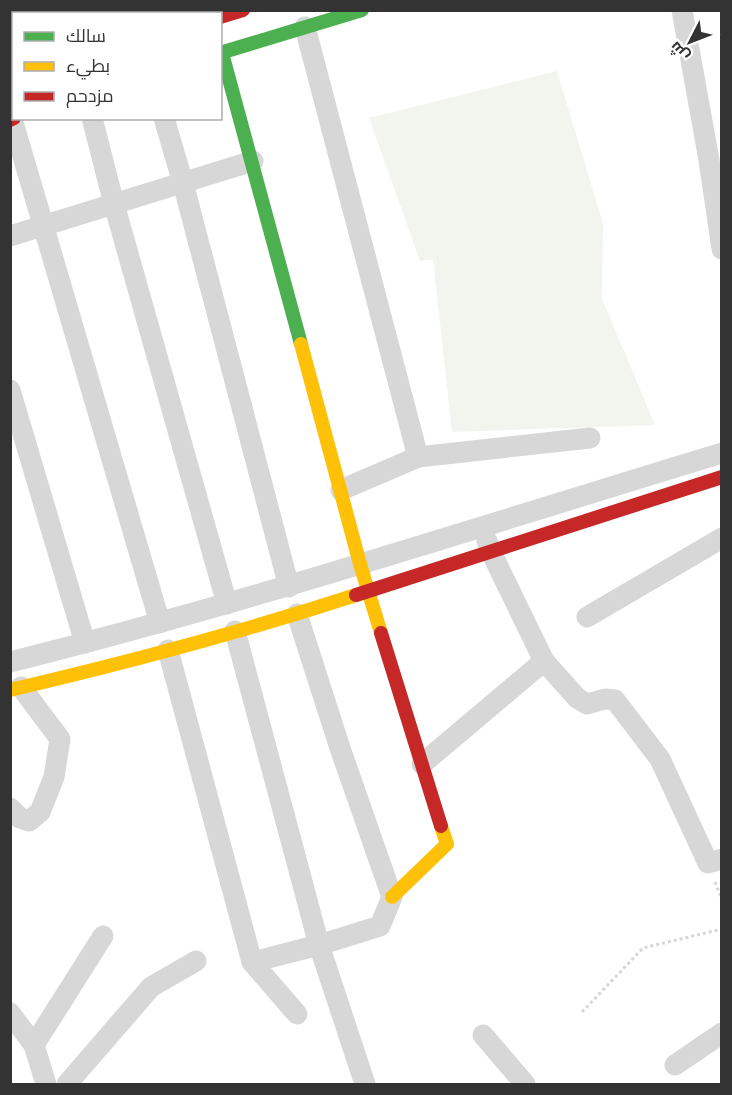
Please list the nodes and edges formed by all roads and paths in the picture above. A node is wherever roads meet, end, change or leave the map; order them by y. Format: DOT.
graph roads {
  1 [pos="243,10"];
  2 [pos="362,10"];
  3 [pos="682,10"];
  4 [pos="222,16"];
  5 [pos="305,27"];
  6 [pos="222,53"];
  7 [pos="222,56"];
  8 [pos="12,120"];
  9 [pos="93,120"];
  10 [pos="165,120"];
  11 [pos="253,161"];
  12 [pos="183,183"];
  13 [pos="114,204"];
  14 [pos="44,225"];
  15 [pos="10,236"];
  16 [pos="722,249"];
  17 [pos="10,390"];
  18 [pos="590,438"];
  19 [pos="722,453"];
  20 [pos="418,457"];
  21 [pos="722,477"];
  22 [pos="341,490"];
  23 [pos="483,526"];
  24 [pos="722,538"];
  25 [pos="491,552"];
  26 [pos="360,564"];
  27 [pos="289,586"];
  28 [pos="368,591"];
  29 [pos="227,604"];
  30 [pos="297,614"];
  31 [pos="587,616"];
  32 [pos="160,622"];
  33 [pos="235,631"];
  34 [pos="85,643"];
  35 [pos="168,650"];
  36 [pos="544,661"];
  37 [pos="10,662"];
  38 [pos="16,689"];
  39 [pos="422,764"];
  40 [pos="10,808"];
  41 [pos="722,859"];
  42 [pos="392,897"];
  43 [pos="722,929"];
  44 [pos="103,936"];
  45 [pos="319,945"];
  46 [pos="196,961"];
  47 [pos="252,962"];
  48 [pos="582,1012"];
  49 [pos="10,1013"];
  50 [pos="297,1014"];
  51 [pos="722,1033"];
  52 [pos="483,1035"];
  53 [pos="34,1045"];
  54 [pos="675,1065"];
  55 [pos="46,1084"];
  56 [pos="67,1084"];
  57 [pos="365,1084"];
  58 [pos="525,1084"];
  1 -- 4 [label="street"];
  2 -- 5 [label="street"];
  3 -- 16 [label="street"];
  5 -- 6 [label="street"];
  5 -- 20 [label="street"];
  7 -- 11 [label="street"];
  8 -- 14 [label="street"];
  9 -- 13 [label="street"];
  10 -- 12 [label="street"];
  11 -- 12 [label="street"];
  11 -- 22 [label="street"];
  12 -- 13 [label="street"];
  12 -- 27 [label="street"];
  13 -- 14 [label="street"];
  13 -- 29 [label="street"];
  14 -- 15 [label="street"];
  14 -- 32 [label="street"];
  17 -- 34 [label="street"];
  18 -- 20 [label="street"];
  19 -- 23 [label="street"];
  20 -- 22 [label="street"];
  21 -- 25 [label="street"];
  22 -- 26 [label="street"];
  23 -- 25 [label="street"];
  23 -- 26 [label="street"];
  24 -- 31 [label="street"];
  25 -- 28 [label="street"];
  25 -- 36 [label="street"];
  26 -- 27 [label="street"];
  26 -- 28 [label="street"];
  27 -- 29 [label="street"];
  28 -- 30 [label="street"];
  28 -- 39 [label="street"];
  29 -- 32 [label="street"];
  30 -- 33 [label="street"];
  30 -- 42 [label="street"];
  32 -- 34 [label="street"];
  33 -- 35 [label="street"];
  33 -- 45 [label="street"];
  34 -- 37 [label="street"];
  35 -- 38 [label="street"];
  35 -- 47 [label="street"];
  36 -- 39 [label="street"];
  36 -- 41 [label="street"];
  38 -- 40 [label="street"];
  39 -- 42 [label="street"];
  42 -- 45 [label="street"];
  43 -- 48 [label="path"];
  44 -- 53 [label="street"];
  45 -- 47 [label="street"];
  45 -- 57 [label="street"];
  46 -- 56 [label="street"];
  47 -- 50 [label="street"];
  49 -- 53 [label="street"];
  51 -- 54 [label="street"];
  52 -- 58 [label="street"];
  53 -- 55 [label="street"];
}
